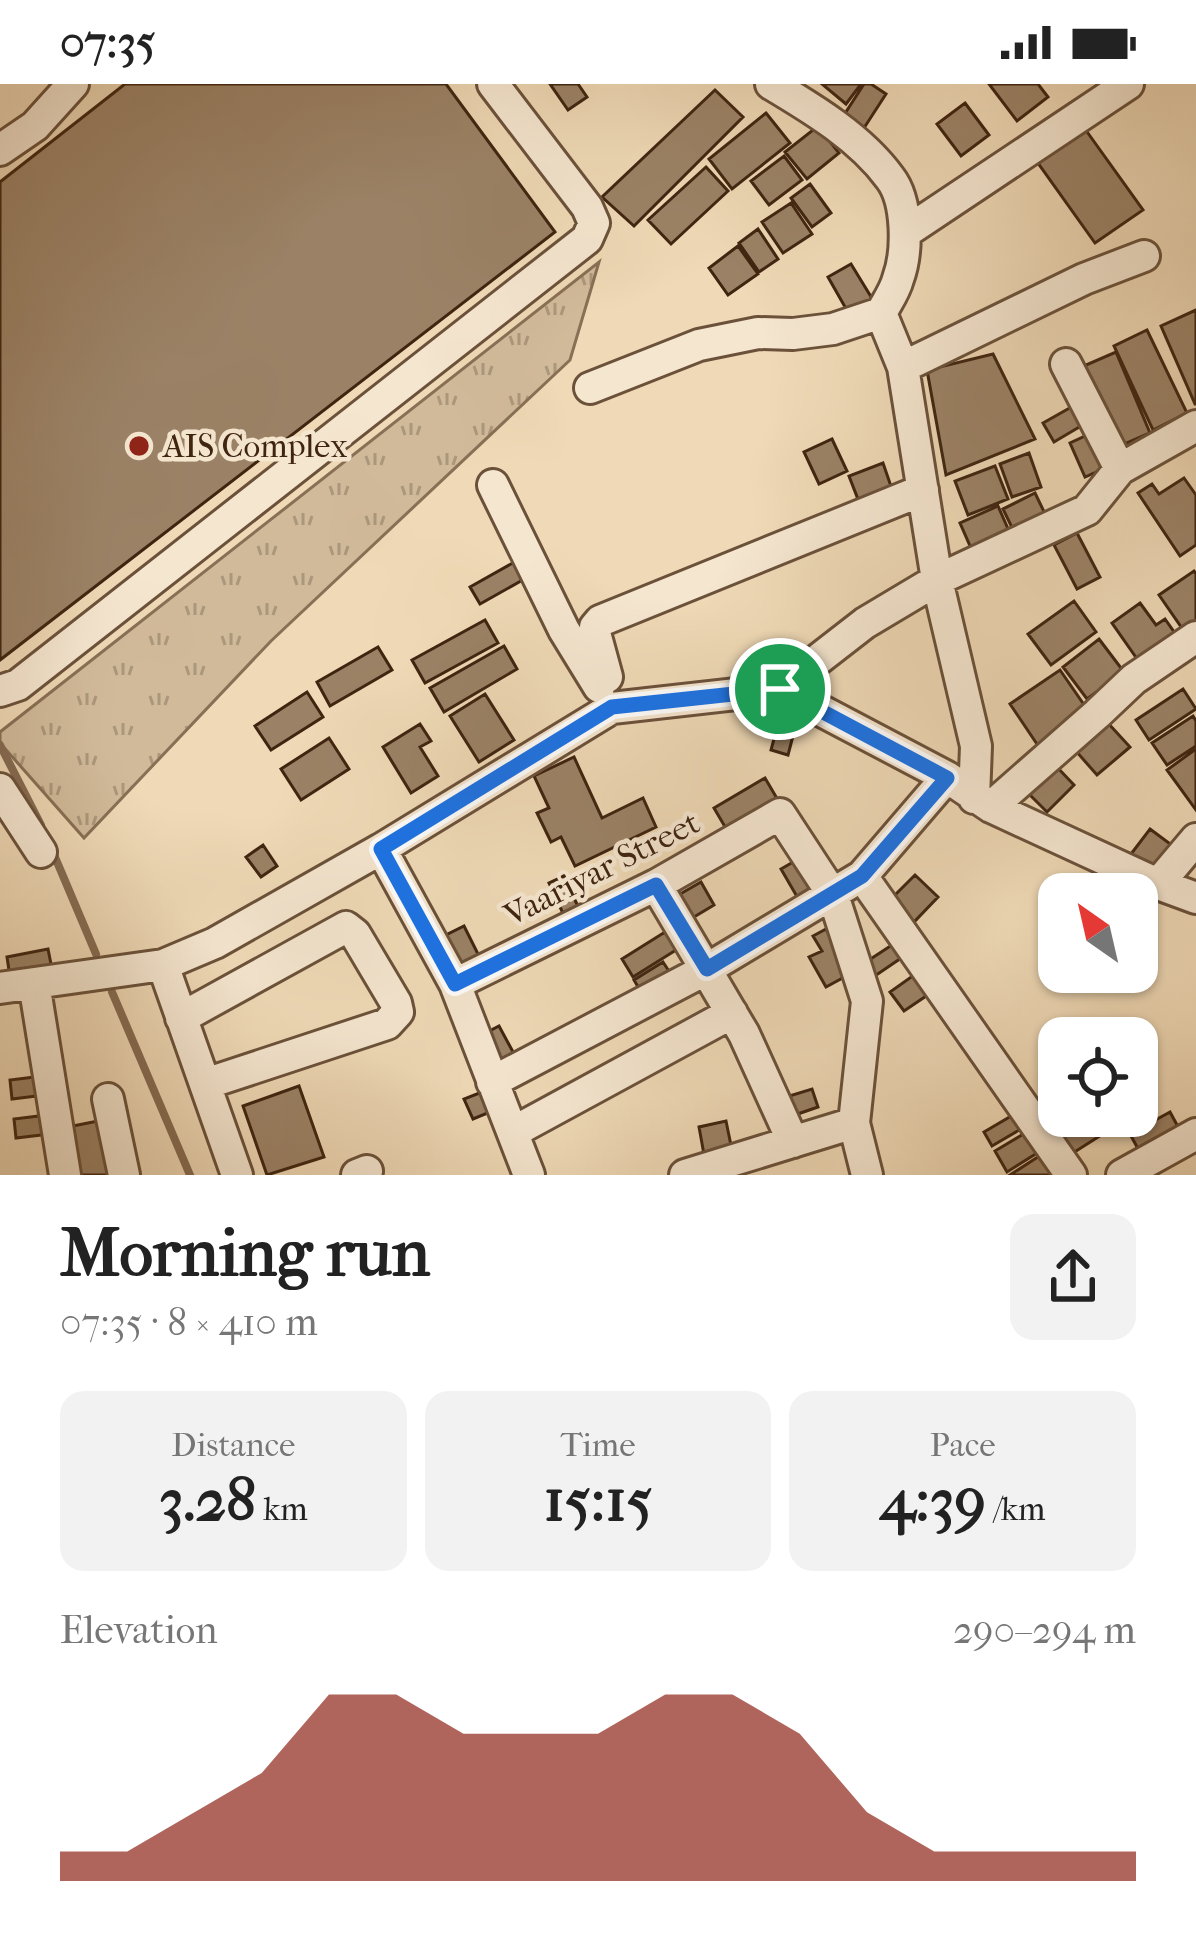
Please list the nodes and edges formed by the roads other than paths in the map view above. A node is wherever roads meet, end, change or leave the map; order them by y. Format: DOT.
graph roads {
  1 [pos="73,84"];
  2 [pos="493,84"];
  3 [pos="771,84"];
  4 [pos="1128,84"];
  5 [pos="0,150"];
  6 [pos="906,232"];
  7 [pos="1144,256"];
  8 [pos="881,313"];
  9 [pos="1066,364"];
  10 [pos="903,367"];
  11 [pos="590,388"];
  12 [pos="1196,426"];
  13 [pos="1120,470"];
  14 [pos="493,484"];
  15 [pos="923,490"];
  16 [pos="938,580"];
  17 [pos="1196,637"];
  18 [pos="780,689"];
  19 [pos="0,691"];
  20 [pos="609,692"];
  21 [pos="947,778"];
  22 [pos="0,789"];
  23 [pos="983,802"];
  24 [pos="1196,839"];
  25 [pos="381,849"];
  26 [pos="41,852"];
  27 [pos="1135,873"];
  28 [pos="862,876"];
  29 [pos="1158,884"];
  30 [pos="656,885"];
  31 [pos="833,895"];
  32 [pos="1196,898"];
  33 [pos="164,965"];
  34 [pos="707,969"];
  35 [pos="34,983"];
  36 [pos="455,984"];
  37 [pos="0,988"];
  38 [pos="732,1012"];
  39 [pos="181,1018"];
  40 [pos="492,1082"];
  41 [pos="205,1084"];
  42 [pos="108,1100"];
  43 [pos="854,1123"];
  44 [pos="513,1132"];
  45 [pos="1196,1134"];
  46 [pos="793,1142"];
  47 [pos="65,1175"];
  48 [pos="124,1175"];
  49 [pos="237,1175"];
  50 [pos="529,1175"];
  51 [pos="685,1175"];
  52 [pos="866,1175"];
  53 [pos="1070,1175"];
  54 [pos="1122,1175"];
  1 -- 5 [label="street"];
  2 -- 19 [label="street"];
  3 -- 6 [label="street"];
  4 -- 6 [label="street"];
  6 -- 8 [label="street"];
  7 -- 10 [label="street"];
  8 -- 10 [label="street"];
  8 -- 11 [label="street"];
  9 -- 13 [label="street"];
  10 -- 15 [label="street"];
  12 -- 13 [label="street"];
  13 -- 16 [label="street"];
  14 -- 20 [label="street"];
  15 -- 16 [label="street"];
  15 -- 20 [label="street"];
  16 -- 18 [label="street"];
  16 -- 23 [label="street"];
  17 -- 23 [label="street"];
  18 -- 20 [label="street"];
  18 -- 21 [label="street"];
  20 -- 25 [label="street"];
  21 -- 23 [label="street"];
  21 -- 28 [label="street"];
  22 -- 26 [label="street"];
  23 -- 27 [label="street"];
  24 -- 29 [label="street"];
  25 -- 33 [label="street"];
  25 -- 36 [label="street"];
  28 -- 31 [label="street"];
  28 -- 53 [label="street"];
  29 -- 32 [label="street"];
  30 -- 31 [label="street, Vaariyar Street"];
  30 -- 34 [label="street"];
  30 -- 36 [label="street, Vaariyar Street"];
  31 -- 34 [label="street"];
  31 -- 43 [label="street"];
  33 -- 35 [label="street"];
  33 -- 39 [label="street"];
  34 -- 38 [label="street"];
  34 -- 40 [label="street"];
  35 -- 37 [label="street"];
  35 -- 47 [label="street"];
  36 -- 40 [label="street"];
  38 -- 44 [label="street"];
  38 -- 46 [label="street"];
  39 -- 41 [label="street"];
  39 -- 41 [label="street"];
  40 -- 44 [label="street"];
  41 -- 49 [label="street"];
  42 -- 48 [label="street"];
  43 -- 46 [label="street"];
  43 -- 52 [label="street"];
  44 -- 50 [label="street"];
  45 -- 54 [label="street"];
  46 -- 51 [label="street"];
}
